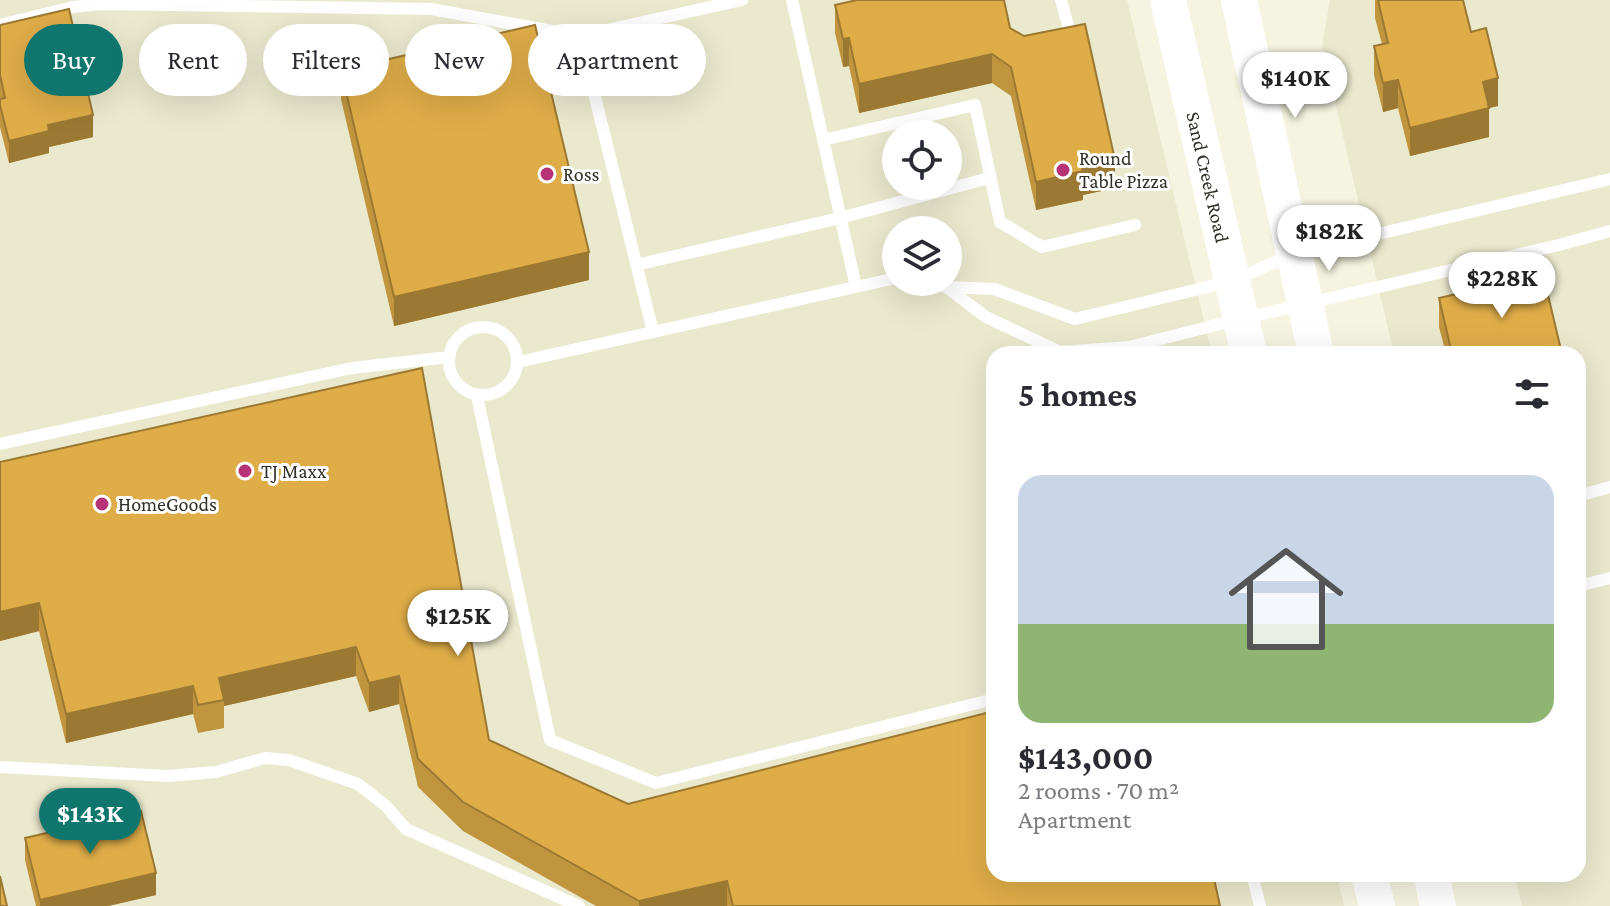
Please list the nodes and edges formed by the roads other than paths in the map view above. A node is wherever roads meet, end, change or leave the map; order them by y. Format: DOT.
graph roads {
  1 [pos="742,0"];
  2 [pos="792,0"];
  3 [pos="1061,0"];
  4 [pos="1168,0"];
  5 [pos="1239,0"];
  6 [pos="634,24"];
  7 [pos="0,25"];
  8 [pos="528,27"];
  9 [pos="1069,29"];
  10 [pos="595,96"];
  11 [pos="823,140"];
  12 [pos="989,178"];
  13 [pos="1610,179"];
  14 [pos="840,218"];
  15 [pos="1135,225"];
  16 [pos="1610,231"];
  17 [pos="1294,254"];
  18 [pos="636,265"];
  19 [pos="882,281"];
  20 [pos="1232,281"];
  21 [pos="856,287"];
  22 [pos="962,288"];
  23 [pos="958,296"];
  24 [pos="1305,305"];
  25 [pos="1240,319"];
  26 [pos="653,332"];
  27 [pos="1047,346"];
  28 [pos="1133,346"];
  29 [pos="1247,346"];
  30 [pos="1314,346"];
  31 [pos="449,357"];
  32 [pos="518,362"];
  33 [pos="477,396"];
  34 [pos="0,444"];
  35 [pos="1610,487"];
  36 [pos="1586,494"];
  37 [pos="1610,578"];
  38 [pos="1586,584"];
  39 [pos="986,701"];
  40 [pos="0,767"];
  41 [pos="1254,882"];
  42 [pos="1371,882"];
  43 [pos="1433,882"];
  44 [pos="579,906"];
  45 [pos="1260,906"];
  46 [pos="1377,906"];
  47 [pos="1438,906"];
  1 -- 6 [label="lane"];
  2 -- 11 [label="lane"];
  3 -- 9 [label="lane"];
  4 -- 20 [label="main road, Sand Creek Road"];
  5 -- 17 [label="main road"];
  7 -- 8 [label="lane"];
  10 -- 18 [label="lane"];
  11 -- 12 [label="lane"];
  11 -- 14 [label="lane"];
  12 -- 14 [label="lane"];
  12 -- 15 [label="lane"];
  13 -- 17 [label="lane"];
  14 -- 18 [label="lane"];
  14 -- 21 [label="lane"];
  16 -- 24 [label="lane"];
  17 -- 20 [label="lane"];
  17 -- 24 [label="main road"];
  18 -- 26 [label="lane"];
  19 -- 21 [label="lane"];
  20 -- 22 [label="lane"];
  20 -- 25 [label="main road, Sand Creek Road"];
  21 -- 26 [label="lane"];
  23 -- 27 [label="lane"];
  24 -- 25 [label="lane"];
  24 -- 30 [label="main road"];
  25 -- 28 [label="lane"];
  25 -- 29 [label="main road, Sand Creek Road"];
  26 -- 32 [label="lane"];
  31 -- 32 [label="lane"];
  31 -- 33 [label="lane"];
  31 -- 34 [label="lane"];
  32 -- 33 [label="lane"];
  33 -- 39 [label="lane"];
  35 -- 36 [label="lane"];
  37 -- 38 [label="lane"];
  40 -- 44 [label="lane"];
  41 -- 45 [label="lane"];
  42 -- 46 [label="main road"];
  43 -- 47 [label="main road"];
}
